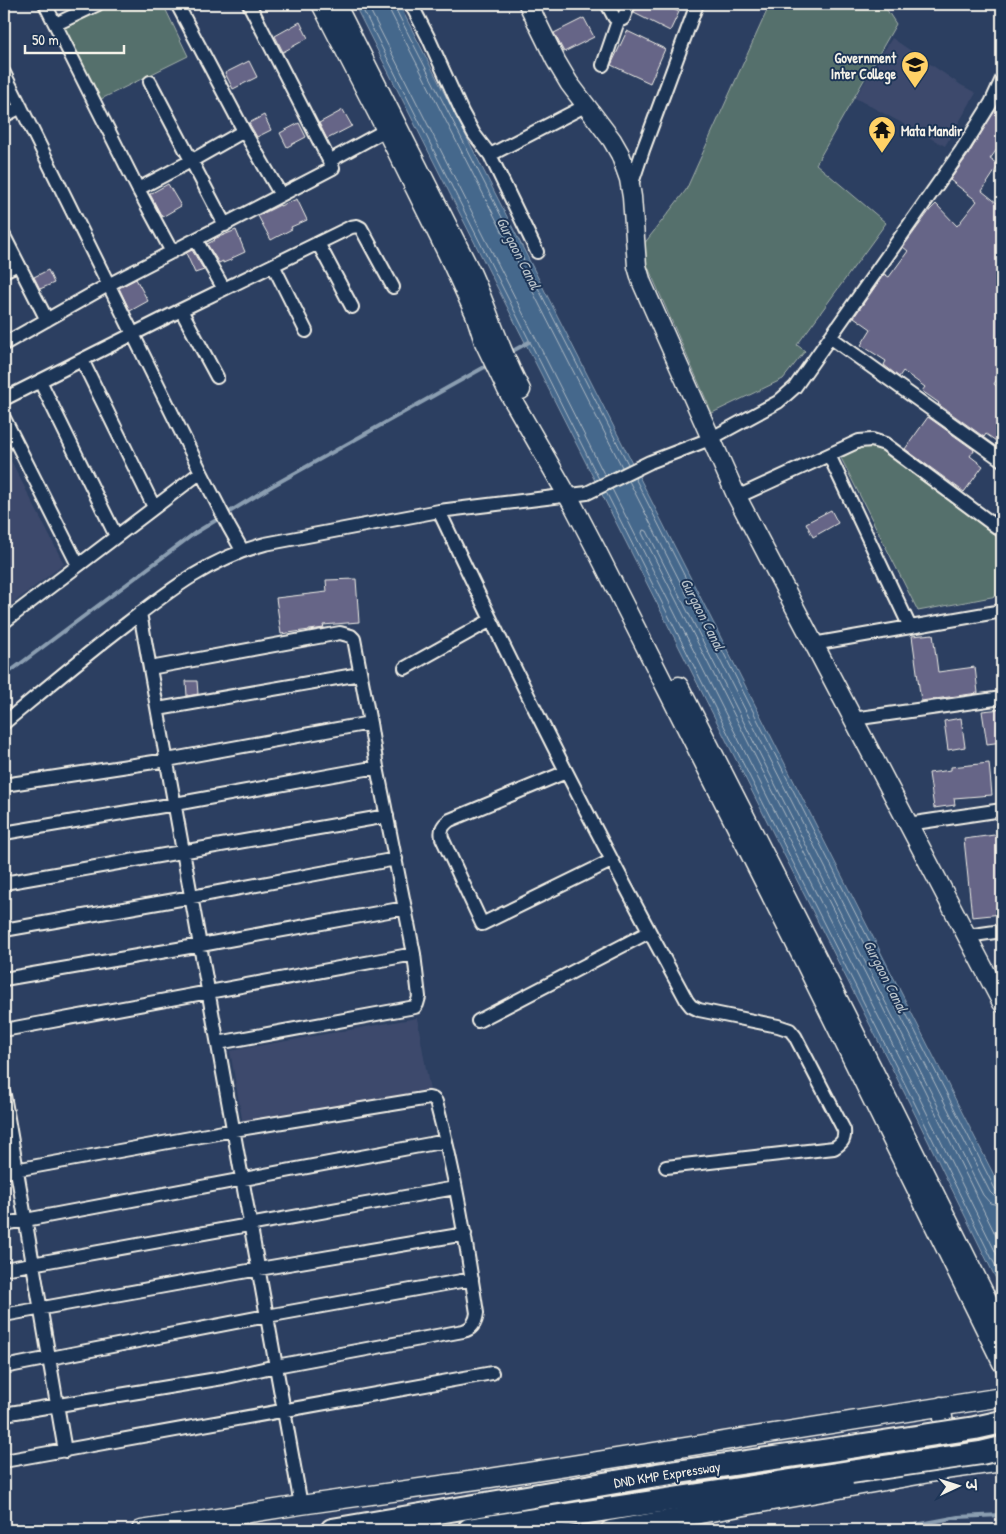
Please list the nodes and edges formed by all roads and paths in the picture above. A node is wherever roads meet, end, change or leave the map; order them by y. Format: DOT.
graph roads {
  1 [pos="45,4"];
  2 [pos="98,4"];
  3 [pos="177,4"];
  4 [pos="250,4"];
  5 [pos="321,4"];
  6 [pos="336,4"];
  7 [pos="411,4"];
  8 [pos="528,4"];
  9 [pos="607,4"];
  10 [pos="629,4"];
  11 [pos="698,4"];
  12 [pos="618,21"];
  13 [pos="56,24"];
  14 [pos="603,65"];
  15 [pos="4,72"];
  16 [pos="1002,81"];
  17 [pos="150,82"];
  18 [pos="585,106"];
  19 [pos="21,107"];
  20 [pos="4,116"];
  21 [pos="386,130"];
  22 [pos="244,131"];
  23 [pos="490,156"];
  24 [pos="191,161"];
  25 [pos="329,161"];
  26 [pos="631,186"];
  27 [pos="138,189"];
  28 [pos="281,195"];
  29 [pos="225,225"];
  30 [pos="4,236"];
  31 [pos="196,240"];
  32 [pos="318,243"];
  33 [pos="172,252"];
  34 [pos="537,252"];
  35 [pos="18,264"];
  36 [pos="273,265"];
  37 [pos="4,272"];
  38 [pos="108,286"];
  39 [pos="393,287"];
  40 [pos="224,289"];
  41 [pos="352,307"];
  42 [pos="181,310"];
  43 [pos="47,320"];
  44 [pos="306,331"];
  45 [pos="133,335"];
  46 [pos="830,337"];
  47 [pos="490,340"];
  48 [pos="4,344"];
  49 [pos="82,360"];
  50 [pos="217,377"];
  51 [pos="40,381"];
  52 [pos="4,400"];
  53 [pos="4,418"];
  54 [pos="710,439"];
  55 [pos="828,455"];
  56 [pos="1002,460"];
  57 [pos="201,472"];
  58 [pos="580,493"];
  59 [pos="737,497"];
  60 [pos="154,507"];
  61 [pos="439,511"];
  62 [pos="1002,531"];
  63 [pos="116,536"];
  64 [pos="242,550"];
  65 [pos="78,565"];
  66 [pos="1002,611"];
  67 [pos="140,613"];
  68 [pos="491,620"];
  69 [pos="4,622"];
  70 [pos="910,627"];
  71 [pos="813,644"];
  72 [pos="150,668"];
  73 [pos="405,668"];
  74 [pos="360,674"];
  75 [pos="1002,698"];
  76 [pos="158,709"];
  77 [pos="853,719"];
  78 [pos="4,723"];
  79 [pos="370,723"];
  80 [pos="167,760"];
  81 [pos="377,767"];
  82 [pos="566,772"];
  83 [pos="4,785"];
  84 [pos="175,804"];
  85 [pos="1002,810"];
  86 [pos="387,816"];
  87 [pos="908,824"];
  88 [pos="4,833"];
  89 [pos="184,851"];
  90 [pos="396,859"];
  91 [pos="611,861"];
  92 [pos="4,883"];
  93 [pos="192,897"];
  94 [pos="406,908"];
  95 [pos="4,930"];
  96 [pos="1002,931"];
  97 [pos="649,932"];
  98 [pos="967,936"];
  99 [pos="201,946"];
  100 [pos="414,954"];
  101 [pos="4,979"];
  102 [pos="209,992"];
  103 [pos="1002,1004"];
  104 [pos="478,1022"];
  105 [pos="4,1030"];
  106 [pos="218,1043"];
  107 [pos="4,1095"];
  108 [pos="6,1126"];
  109 [pos="234,1130"];
  110 [pos="446,1141"];
  111 [pos="666,1167"];
  112 [pos="10,1171"];
  113 [pos="242,1179"];
  114 [pos="455,1188"];
  115 [pos="26,1220"];
  116 [pos="4,1224"];
  117 [pos="251,1225"];
  118 [pos="465,1234"];
  119 [pos="33,1264"];
  120 [pos="4,1269"];
  121 [pos="259,1269"];
  122 [pos="472,1279"];
  123 [pos="41,1308"];
  124 [pos="4,1315"];
  125 [pos="267,1316"];
  126 [pos="1002,1329"];
  127 [pos="50,1359"];
  128 [pos="1002,1363"];
  129 [pos="276,1366"];
  130 [pos="4,1367"];
  131 [pos="492,1373"];
  132 [pos="1002,1397"];
  133 [pos="58,1405"];
  134 [pos="941,1406"];
  135 [pos="284,1411"];
  136 [pos="4,1414"];
  137 [pos="1002,1422"];
  138 [pos="1002,1448"];
  139 [pos="65,1451"];
  140 [pos="4,1461"];
  141 [pos="1002,1462"];
  142 [pos="952,1469"];
  143 [pos="301,1505"];
  144 [pos="141,1530"];
  145 [pos="332,1530"];
  146 [pos="469,1530"];
  147 [pos="610,1530"];
  1 -- 13 [label="street"];
  2 -- 13 [label="street"];
  3 -- 22 [label="street"];
  4 -- 25 [label="street"];
  5 -- 21 [label="main road"];
  6 -- 47 [label="main road"];
  7 -- 23 [label="street"];
  8 -- 18 [label="main road"];
  9 -- 12 [label="street"];
  10 -- 12 [label="street"];
  11 -- 26 [label="street"];
  12 -- 14 [label="street"];
  13 -- 27 [label="street"];
  15 -- 19 [label="street"];
  16 -- 46 [label="street"];
  17 -- 24 [label="street"];
  18 -- 23 [label="street"];
  18 -- 26 [label="main road"];
  19 -- 20 [label="street"];
  19 -- 38 [label="street"];
  21 -- 25 [label="street"];
  21 -- 47 [label="main road"];
  22 -- 24 [label="street"];
  22 -- 28 [label="street"];
  23 -- 34 [label="street"];
  24 -- 27 [label="street"];
  24 -- 29 [label="street"];
  25 -- 28 [label="street"];
  26 -- 54 [label="main road"];
  27 -- 33 [label="street"];
  28 -- 29 [label="street"];
  29 -- 31 [label="street"];
  30 -- 35 [label="street"];
  31 -- 33 [label="street"];
  31 -- 40 [label="street"];
  32 -- 36 [label="street"];
  32 -- 39 [label="street"];
  32 -- 41 [label="street"];
  33 -- 38 [label="street"];
  35 -- 37 [label="street"];
  35 -- 43 [label="street"];
  36 -- 40 [label="street"];
  36 -- 44 [label="street"];
  38 -- 43 [label="street"];
  38 -- 45 [label="street"];
  40 -- 42 [label="street"];
  42 -- 45 [label="street"];
  42 -- 50 [label="street"];
  43 -- 48 [label="street"];
  45 -- 49 [label="street"];
  45 -- 57 [label="street"];
  46 -- 54 [label="street"];
  46 -- 56 [label="street"];
  47 -- 58 [label="main road"];
  49 -- 51 [label="street"];
  49 -- 60 [label="street"];
  51 -- 52 [label="street"];
  51 -- 63 [label="street"];
  53 -- 65 [label="street"];
  54 -- 58 [label="street"];
  54 -- 59 [label="main road"];
  55 -- 59 [label="street"];
  55 -- 62 [label="street"];
  55 -- 70 [label="street"];
  57 -- 60 [label="street"];
  57 -- 64 [label="street"];
  58 -- 61 [label="street"];
  58 -- 126 [label="main road"];
  58 -- 128 [label="main road"];
  59 -- 71 [label="main road"];
  60 -- 63 [label="street"];
  61 -- 64 [label="street"];
  61 -- 68 [label="street"];
  63 -- 65 [label="street"];
  64 -- 67 [label="street"];
  65 -- 69 [label="street"];
  66 -- 70 [label="street"];
  67 -- 72 [label="street"];
  67 -- 78 [label="street"];
  68 -- 73 [label="street"];
  68 -- 82 [label="street"];
  70 -- 71 [label="street"];
  71 -- 77 [label="main road"];
  72 -- 74 [label="street"];
  72 -- 76 [label="street"];
  74 -- 76 [label="street"];
  74 -- 79 [label="street"];
  75 -- 77 [label="street"];
  76 -- 80 [label="street"];
  77 -- 87 [label="main road"];
  79 -- 80 [label="street"];
  79 -- 81 [label="street"];
  80 -- 83 [label="street"];
  80 -- 84 [label="street"];
  81 -- 84 [label="street"];
  81 -- 86 [label="street"];
  82 -- 91 [label="street"];
  82 -- 91 [label="street"];
  84 -- 88 [label="street"];
  84 -- 89 [label="street"];
  85 -- 87 [label="street"];
  86 -- 89 [label="street"];
  86 -- 90 [label="street"];
  87 -- 98 [label="main road"];
  89 -- 92 [label="street"];
  89 -- 93 [label="street"];
  90 -- 93 [label="street"];
  90 -- 94 [label="street"];
  91 -- 97 [label="street"];
  93 -- 95 [label="street"];
  93 -- 99 [label="street"];
  94 -- 99 [label="street"];
  94 -- 100 [label="street"];
  96 -- 98 [label="street"];
  97 -- 104 [label="street"];
  97 -- 111 [label="street"];
  98 -- 103 [label="main road"];
  99 -- 101 [label="street"];
  99 -- 102 [label="street"];
  100 -- 102 [label="street"];
  100 -- 106 [label="street"];
  102 -- 105 [label="street"];
  102 -- 106 [label="street"];
  106 -- 109 [label="street"];
  107 -- 108 [label="street"];
  108 -- 112 [label="street"];
  109 -- 110 [label="street"];
  109 -- 112 [label="street"];
  109 -- 113 [label="street"];
  110 -- 113 [label="street"];
  110 -- 114 [label="street"];
  112 -- 115 [label="street"];
  113 -- 115 [label="street"];
  113 -- 117 [label="street"];
  114 -- 117 [label="street"];
  114 -- 118 [label="street"];
  115 -- 116 [label="street"];
  115 -- 119 [label="street"];
  117 -- 119 [label="street"];
  117 -- 121 [label="street"];
  118 -- 121 [label="street"];
  118 -- 122 [label="street"];
  119 -- 120 [label="street"];
  119 -- 123 [label="street"];
  121 -- 123 [label="street"];
  121 -- 125 [label="street"];
  122 -- 125 [label="street"];
  122 -- 129 [label="street"];
  123 -- 124 [label="street"];
  123 -- 127 [label="street"];
  125 -- 127 [label="street"];
  125 -- 129 [label="street"];
  127 -- 130 [label="street"];
  127 -- 133 [label="street"];
  129 -- 133 [label="street"];
  129 -- 135 [label="street"];
  131 -- 135 [label="street"];
  132 -- 134 [label="main road"];
  133 -- 136 [label="street"];
  133 -- 139 [label="street"];
  134 -- 142 [label="main road"];
  134 -- 143 [label="main road"];
  135 -- 139 [label="street"];
  135 -- 143 [label="street"];
  137 -- 145 [label="highway, DND KMP Expressway, bridge"];
  138 -- 146 [label="highway, DND KMP Expressway, bridge"];
  139 -- 140 [label="street"];
  141 -- 142 [label="main road"];
  142 -- 147 [label="main road"];
  143 -- 144 [label="main road"];
}
